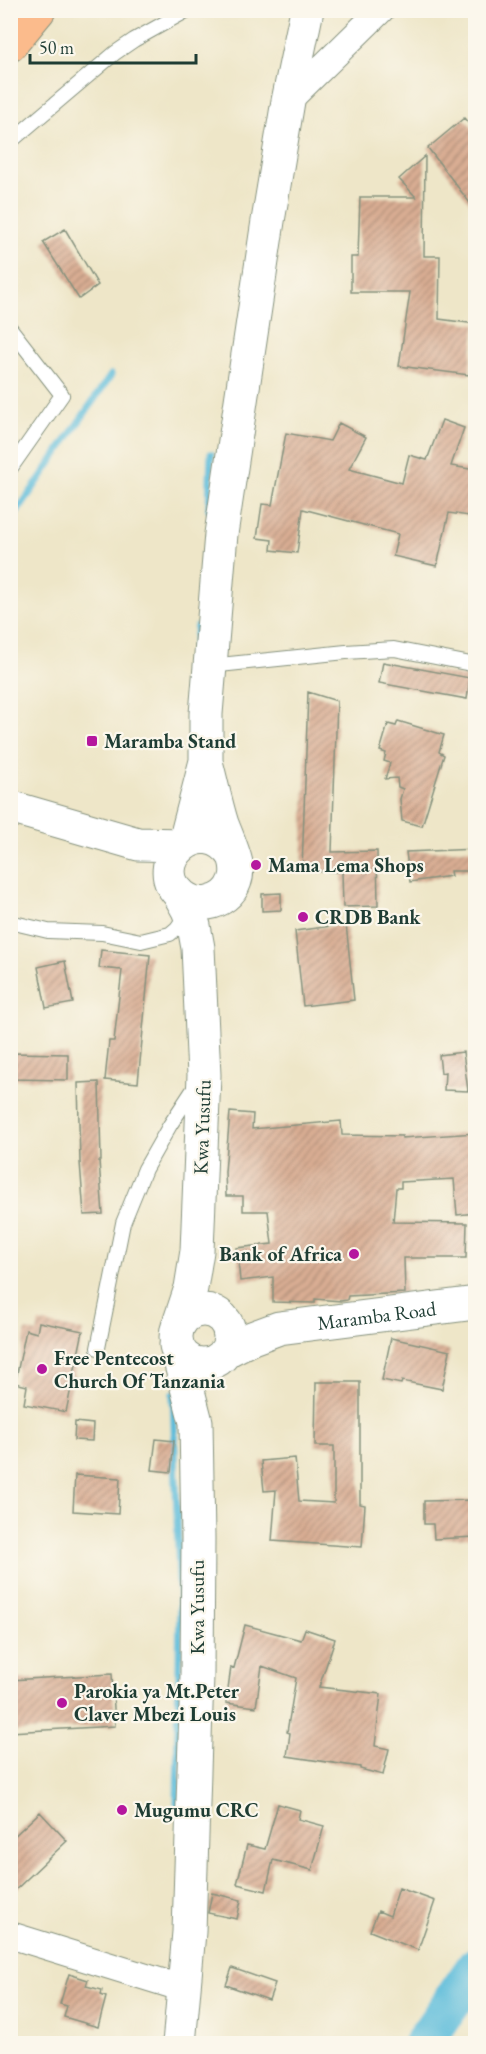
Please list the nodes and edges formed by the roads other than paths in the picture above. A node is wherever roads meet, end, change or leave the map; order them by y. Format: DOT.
graph roads {
  1 [pos="39,10"];
  2 [pos="188,10"];
  3 [pos="307,10"];
  4 [pos="381,10"];
  5 [pos="10,45"];
  6 [pos="288,101"];
  7 [pos="10,142"];
  8 [pos="10,328"];
  9 [pos="10,469"];
  10 [pos="476,665"];
  11 [pos="210,666"];
  12 [pos="206,761"];
  13 [pos="10,807"];
  14 [pos="107,836"];
  15 [pos="184,844"];
  16 [pos="234,856"];
  17 [pos="231,889"];
  18 [pos="180,896"];
  19 [pos="10,922"];
  20 [pos="202,1003"];
  21 [pos="204,1075"];
  22 [pos="197,1251"];
  23 [pos="476,1303"];
  24 [pos="177,1335"];
  25 [pos="222,1335"];
  26 [pos="98,1348"];
  27 [pos="196,1422"];
  28 [pos="10,1935"];
  29 [pos="184,1986"];
  30 [pos="180,2043"];
  1 -- 5 [label="highway"];
  2 -- 7 [label="lane"];
  3 -- 6 [label="street"];
  4 -- 6 [label="street"];
  6 -- 11 [label="street"];
  8 -- 9 [label="lane"];
  10 -- 11 [label="lane"];
  11 -- 12 [label="street"];
  12 -- 15 [label="street"];
  12 -- 16 [label="street"];
  13 -- 14 [label="street, Kwa Yusufu"];
  14 -- 15 [label="street, Kwa Yusufu"];
  14 -- 18 [label="street, Kwa Yusufu"];
  15 -- 16 [label="street"];
  15 -- 18 [label="street"];
  16 -- 17 [label="street"];
  17 -- 18 [label="street"];
  17 -- 20 [label="street, Kwa Yusufu"];
  18 -- 19 [label="lane"];
  18 -- 20 [label="street, Kwa Yusufu"];
  20 -- 21 [label="street, Kwa Yusufu"];
  21 -- 22 [label="street, Kwa Yusufu"];
  21 -- 26 [label="lane"];
  22 -- 24 [label="street, Kwa Yusufu"];
  22 -- 25 [label="street, Kwa Yusufu"];
  23 -- 25 [label="street, Maramba Road"];
  24 -- 25 [label="street"];
  24 -- 25 [label="street"];
  24 -- 27 [label="street, Kwa Yusufu"];
  25 -- 27 [label="street, Kwa Yusufu"];
  27 -- 29 [label="street, Kwa Yusufu"];
  28 -- 29 [label="street"];
  29 -- 30 [label="street, Kwa Yusufu"];
}
